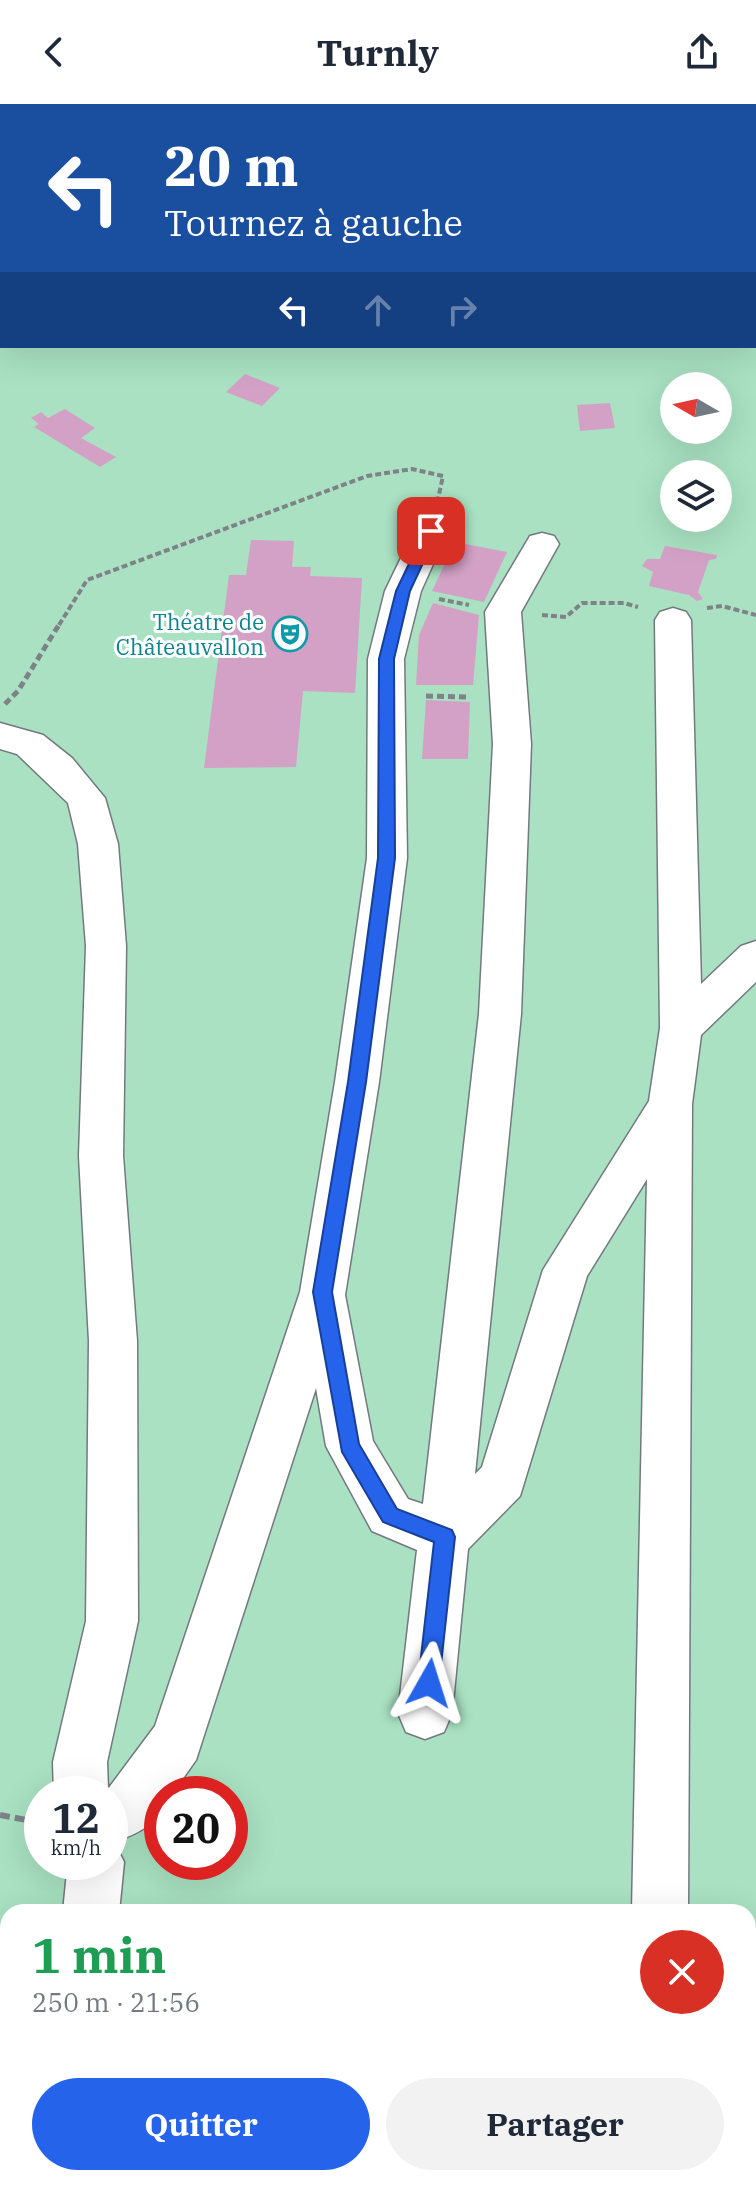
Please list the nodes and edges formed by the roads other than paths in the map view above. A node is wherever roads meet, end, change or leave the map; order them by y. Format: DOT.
graph roads {
  1 [pos="431,531"];
  2 [pos="542,544"];
  3 [pos="673,620"];
  4 [pos="0,736"];
  5 [pos="756,957"];
  6 [pos="681,1028"];
  7 [pos="670,1104"];
  8 [pos="323,1292"];
  9 [pos="445,1537"];
  10 [pos="425,1713"];
  11 [pos="80,1776"];
  12 [pos="128,1809"];
  13 [pos="663,1839"];
  14 [pos="94,1880"];
  15 [pos="92,1904"];
  16 [pos="660,1904"];
  17 [pos="683,1904"];
  1 -- 8 [label="lane"];
  2 -- 9 [label="lane"];
  3 -- 6 [label="lane"];
  4 -- 11 [label="lane"];
  5 -- 6 [label="lane"];
  6 -- 7 [label="lane"];
  7 -- 9 [label="lane"];
  7 -- 13 [label="lane"];
  8 -- 9 [label="lane"];
  8 -- 12 [label="lane"];
  9 -- 10 [label="lane"];
  13 -- 16 [label="lane"];
  13 -- 17 [label="lane"];
  14 -- 15 [label="lane"];
}
